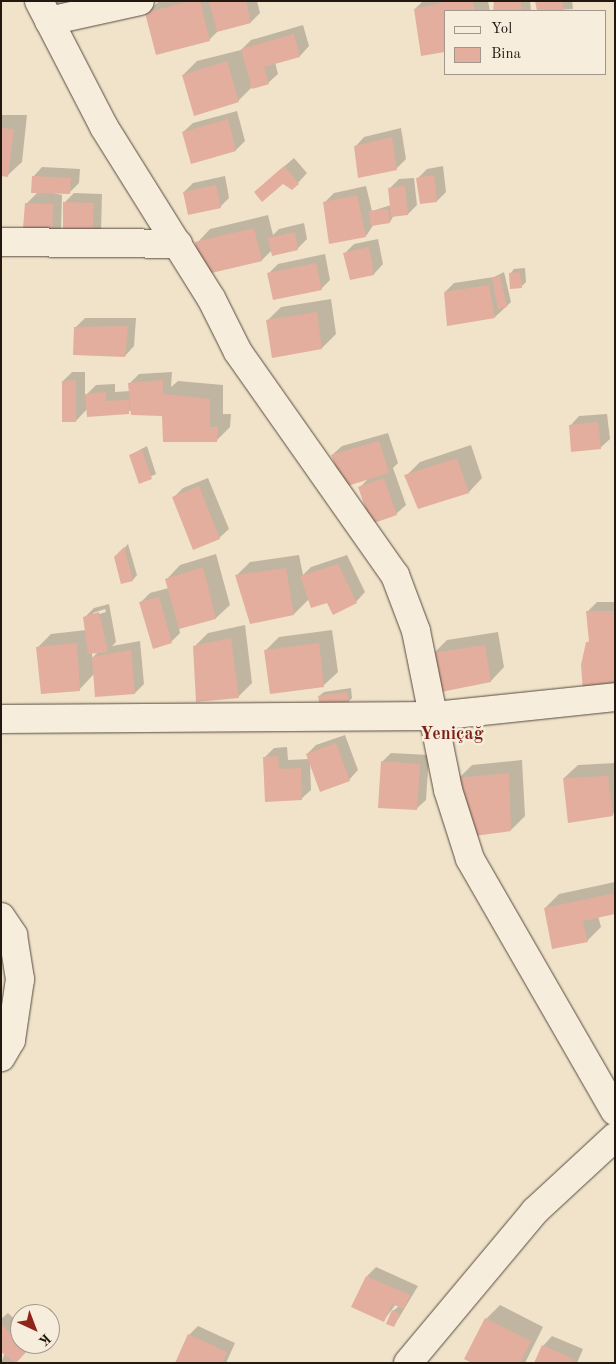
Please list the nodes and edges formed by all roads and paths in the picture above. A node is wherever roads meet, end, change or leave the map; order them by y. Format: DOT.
graph roads {
  1 [pos="140,1"];
  2 [pos="44,11"];
  3 [pos="1,242"];
  4 [pos="178,244"];
  5 [pos="615,697"];
  6 [pos="435,716"];
  7 [pos="1,719"];
  8 [pos="1,917"];
  9 [pos="1,1057"];
  10 [pos="615,1111"];
  11 [pos="615,1137"];
  12 [pos="408,1363"];
  1 -- 2 [label="street"];
  2 -- 4 [label="street"];
  3 -- 4 [label="street"];
  4 -- 6 [label="street"];
  5 -- 6 [label="street"];
  6 -- 7 [label="street"];
  6 -- 10 [label="street"];
  8 -- 9 [label="street"];
  11 -- 12 [label="street"];
}
